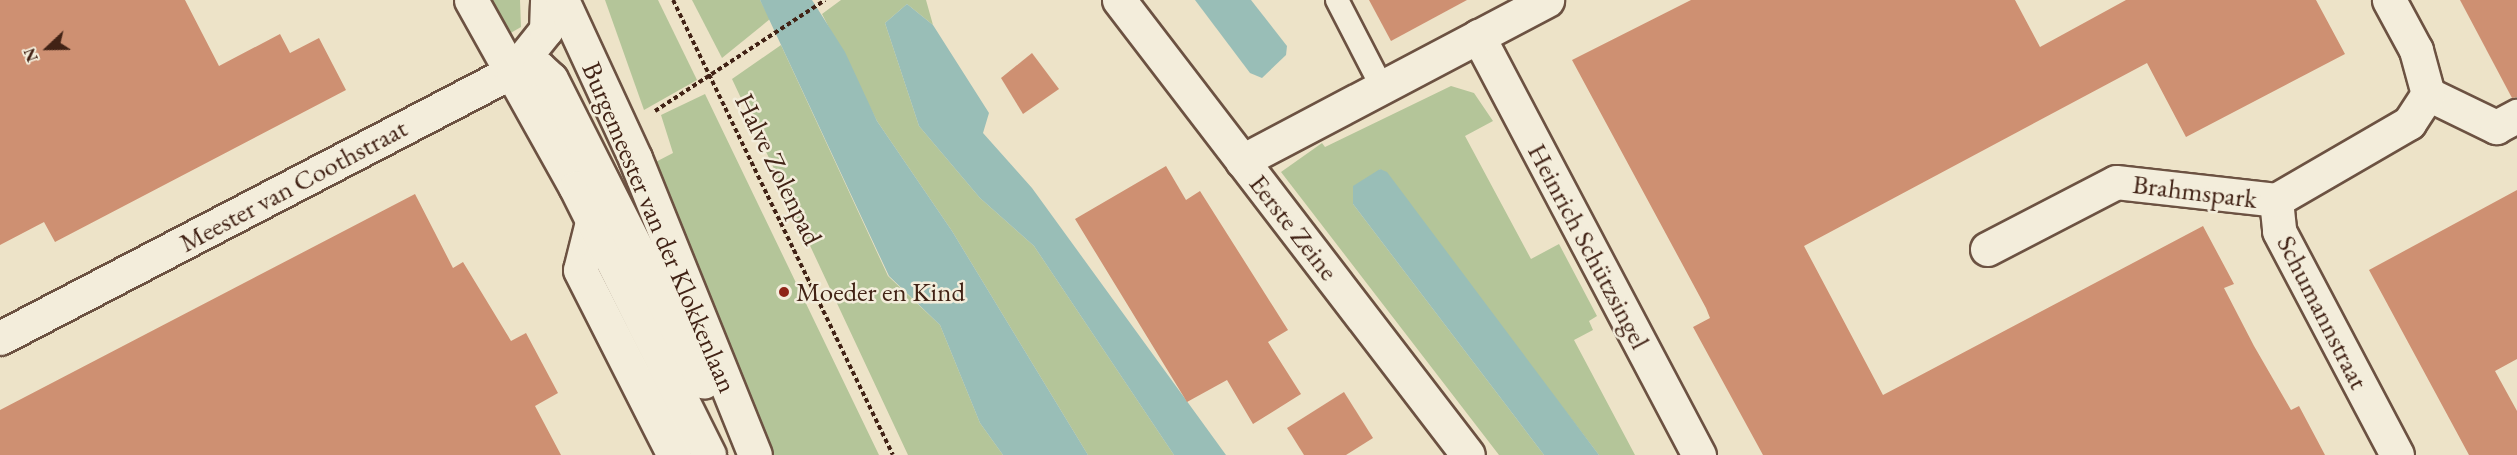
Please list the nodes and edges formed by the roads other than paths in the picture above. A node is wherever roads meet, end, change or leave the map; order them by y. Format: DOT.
graph roads {
  1 [pos="471,0"];
  2 [pos="547,0"];
  3 [pos="562,0"];
  4 [pos="1119,0"];
  5 [pos="1337,0"];
  6 [pos="1547,0"];
  7 [pos="2389,0"];
  8 [pos="1478,36"];
  9 [pos="513,71"];
  10 [pos="1382,87"];
  11 [pos="2428,94"];
  12 [pos="2517,116"];
  13 [pos="1242,160"];
  14 [pos="2276,201"];
  15 [pos="605,214"];
  16 [pos="1987,249"];
  17 [pos="0,339"];
  18 [pos="674,455"];
  19 [pos="710,455"];
  20 [pos="747,455"];
  21 [pos="755,455"];
  22 [pos="1468,455"];
  23 [pos="1699,455"];
  24 [pos="2397,455"];
  1 -- 9 [label="street, Burgemeester van der Klokkenlaan"];
  2 -- 9 [label="street, Meester van Coothstraat"];
  3 -- 21 [label="street, Burgemeester van der Klokkenlaan"];
  4 -- 13 [label="street, Eerste Zeine"];
  5 -- 10 [label="lane"];
  6 -- 8 [label="street"];
  7 -- 11 [label="street"];
  8 -- 10 [label="street"];
  8 -- 23 [label="street, Heinrich Schützsingel"];
  9 -- 15 [label="street, Burgemeester van der Klokkenlaan"];
  9 -- 17 [label="street, Meester van Coothstraat"];
  10 -- 13 [label="street"];
  11 -- 12 [label="street"];
  11 -- 14 [label="street, Schumannstraat"];
  13 -- 22 [label="street, Eerste Zeine"];
  14 -- 16 [label="street, Brahmspark"];
  14 -- 24 [label="street, Schumannstraat"];
  15 -- 18 [label="street"];
  15 -- 19 [label="street, Burgemeester van der Klokkenlaan"];
  15 -- 20 [label="street, Burgemeester van der Klokkenlaan"];
}
